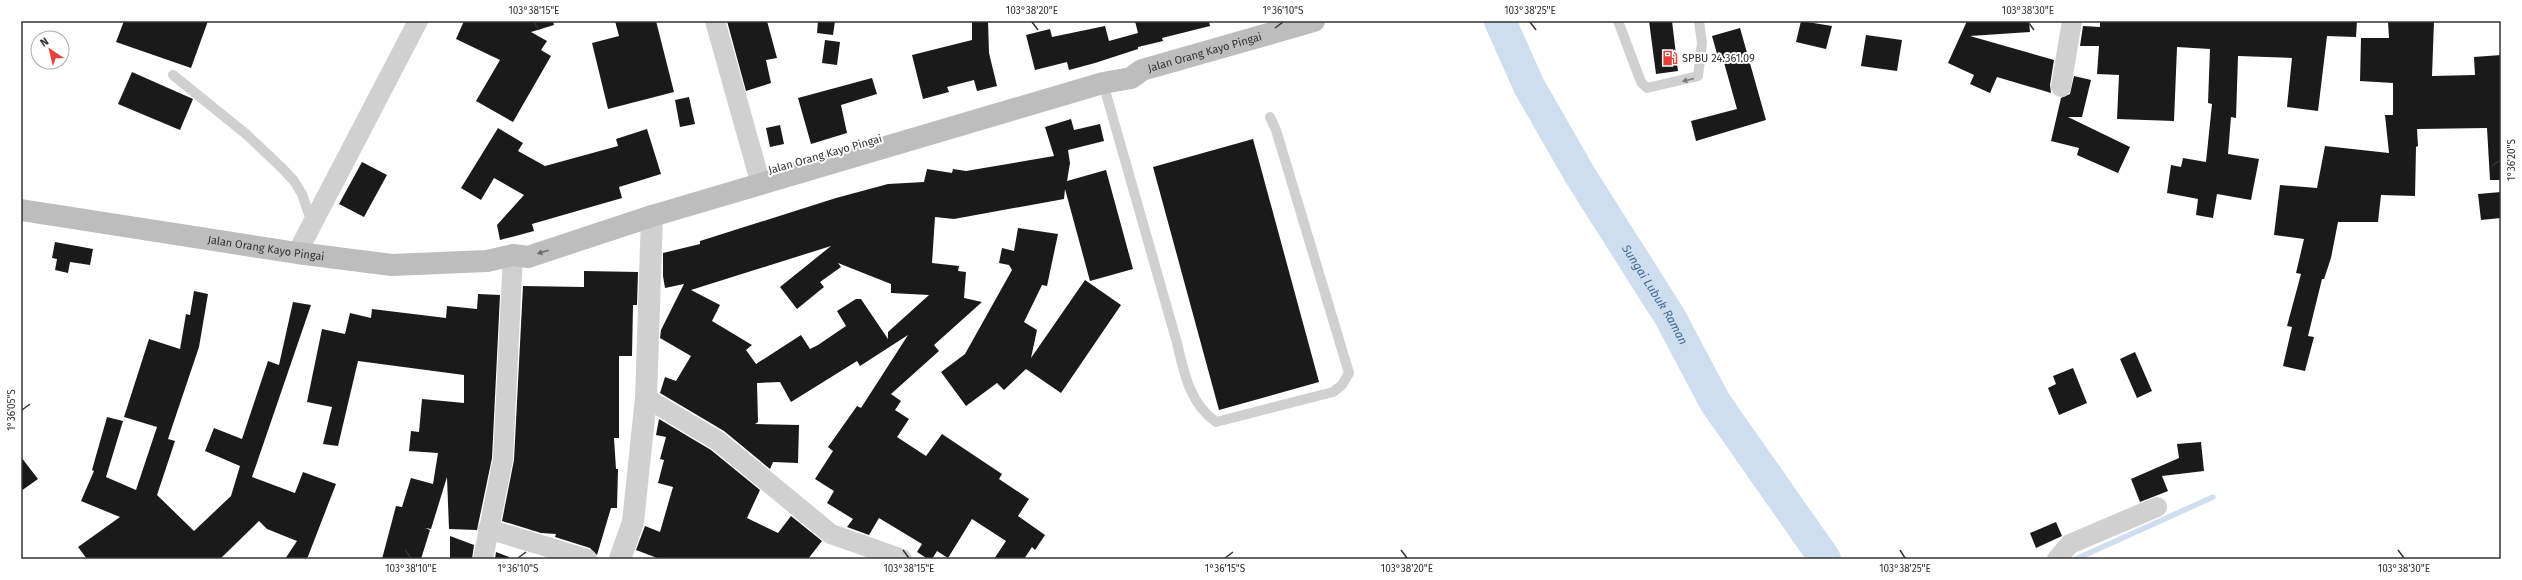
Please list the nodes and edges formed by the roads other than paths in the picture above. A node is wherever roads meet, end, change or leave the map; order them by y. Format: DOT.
graph roads {
  1 [pos="418,21"];
  2 [pos="715,21"];
  3 [pos="1314,21"];
  4 [pos="1618,21"];
  5 [pos="1699,21"];
  6 [pos="2072,21"];
  7 [pos="1142,70"];
  8 [pos="173,75"];
  9 [pos="1104,83"];
  10 [pos="2061,87"];
  11 [pos="1270,117"];
  12 [pos="758,174"];
  13 [pos="21,210"];
  14 [pos="652,216"];
  15 [pos="312,223"];
  16 [pos="297,253"];
  17 [pos="513,254"];
  18 [pos="646,398"];
  19 [pos="2157,507"];
  20 [pos="488,529"];
  21 [pos="483,559"];
  22 [pos="587,559"];
  23 [pos="620,559"];
  24 [pos="902,559"];
  25 [pos="2057,559"];
  1 -- 15 [label="street"];
  2 -- 12 [label="street"];
  3 -- 7 [label="main road, Jalan Orang Kayo Pingai"];
  5 -- 4 [label="lane, one-way"];
  6 -- 10 [label="street"];
  7 -- 9 [label="main road, Jalan Orang Kayo Pingai"];
  7 -- 12 [label="main road, Jalan Orang Kayo Pingai"];
  8 -- 15 [label="lane"];
  9 -- 11 [label="lane"];
  9 -- 14 [label="main road, Jalan Orang Kayo Pingai"];
  12 -- 17 [label="main road, Jalan Orang Kayo Pingai"];
  13 -- 16 [label="main road, Jalan Orang Kayo Pingai"];
  14 -- 17 [label="main road, Jalan Orang Kayo Pingai, one-way"];
  14 -- 18 [label="street"];
  15 -- 16 [label="street"];
  16 -- 17 [label="main road, Jalan Orang Kayo Pingai"];
  17 -- 20 [label="street"];
  18 -- 23 [label="street"];
  18 -- 24 [label="street"];
  19 -- 25 [label="street"];
  20 -- 21 [label="street"];
  20 -- 22 [label="street"];
}
